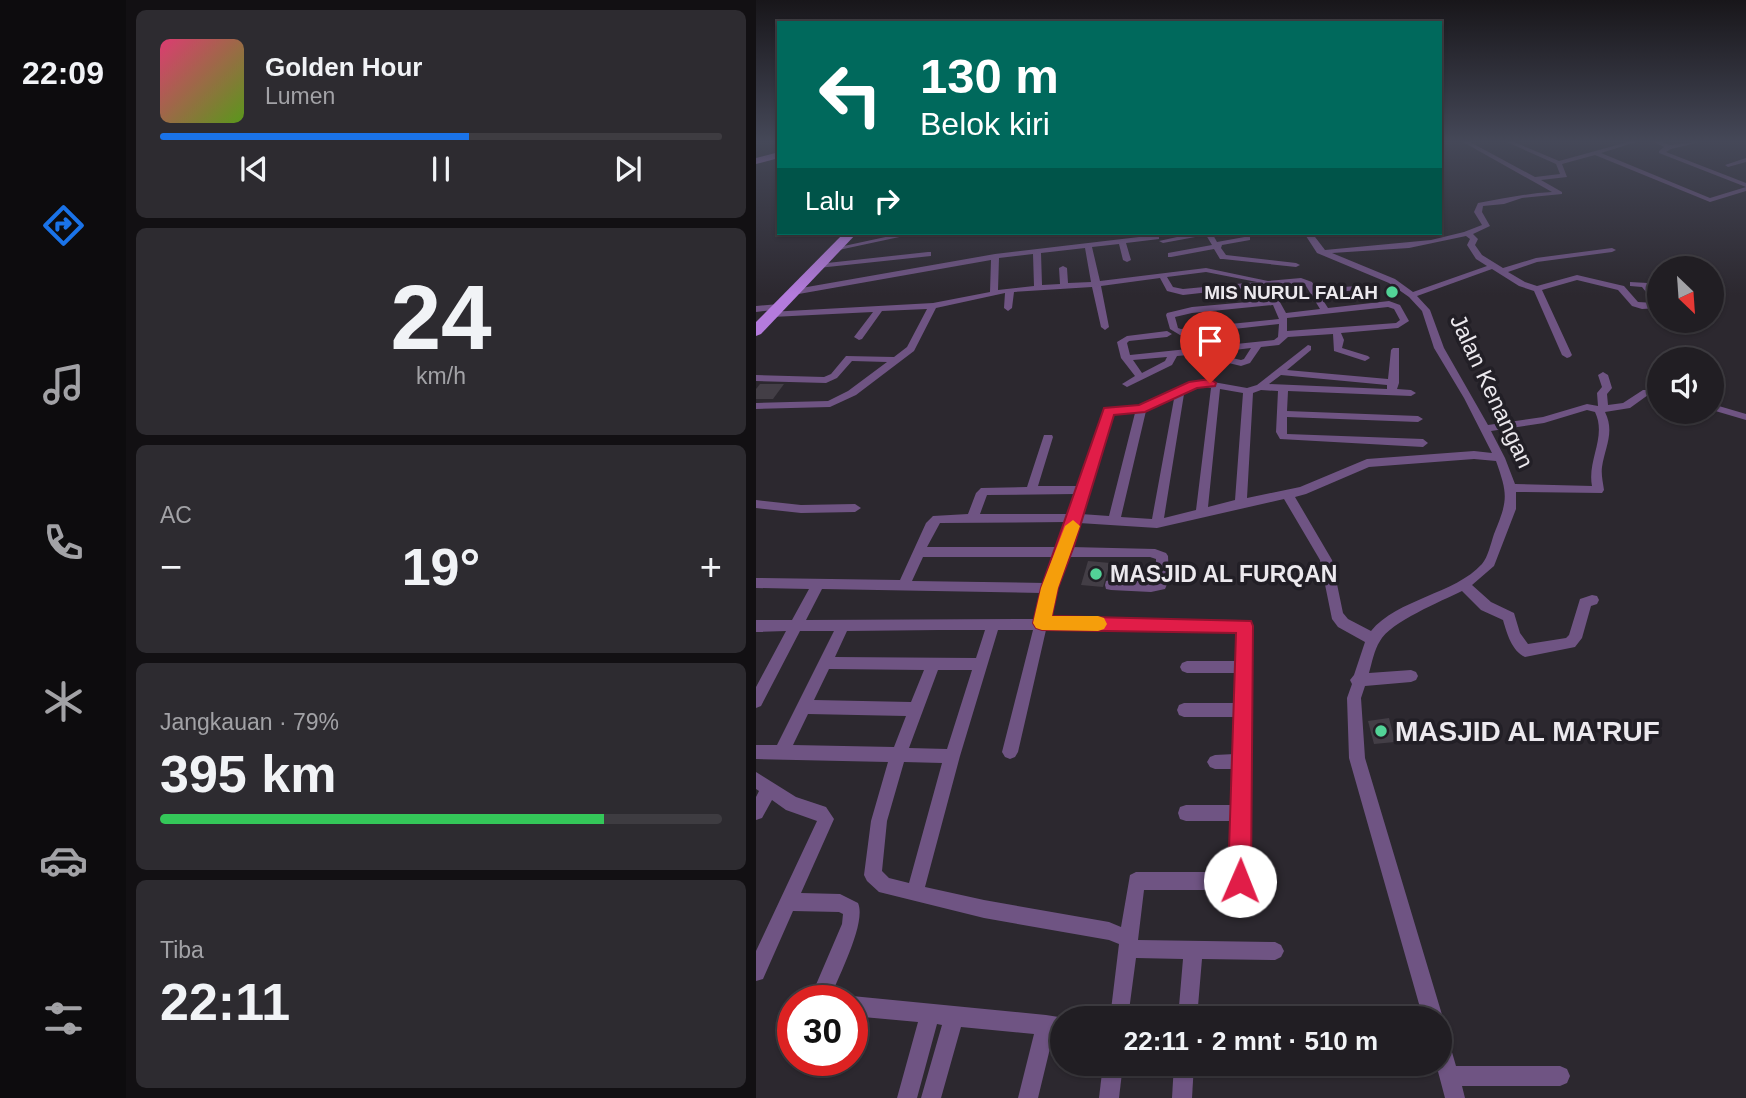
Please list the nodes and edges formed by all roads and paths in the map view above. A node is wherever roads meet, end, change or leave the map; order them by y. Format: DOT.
graph roads {
  1 [pos="1557,193"];
  2 [pos="1694,193"];
  3 [pos="1729,193"];
  4 [pos="1467,233"];
  5 [pos="849,235"];
  6 [pos="904,235"];
  7 [pos="1178,235"];
  8 [pos="1209,235"];
  9 [pos="1309,235"];
  10 [pos="1247,238"];
  11 [pos="1122,241"];
  12 [pos="1088,245"];
  13 [pos="1218,245"];
  14 [pos="834,249"];
  15 [pos="1612,250"];
  16 [pos="1037,251"];
  17 [pos="1322,252"];
  18 [pos="928,254"];
  19 [pos="1171,255"];
  20 [pos="995,256"];
  21 [pos="1223,257"];
  22 [pos="1127,260"];
  23 [pos="818,265"];
  24 [pos="1296,265"];
  25 [pos="1493,266"];
  26 [pos="1063,268"];
  27 [pos="1213,271"];
  28 [pos="1503,271"];
  29 [pos="1162,275"];
  30 [pos="1266,283"];
  31 [pos="1095,284"];
  32 [pos="1633,284"];
  33 [pos="1064,285"];
  34 [pos="1038,287"];
  35 [pos="1357,288"];
  36 [pos="1647,288"];
  37 [pos="1537,289"];
  38 [pos="1010,290"];
  39 [pos="793,292"];
  40 [pos="994,292"];
  41 [pos="1312,292"];
  42 [pos="1412,295"];
  43 [pos="1277,302"];
  44 [pos="1647,304"];
  45 [pos="933,306"];
  46 [pos="1008,308"];
  47 [pos="756,309"];
  48 [pos="879,309"];
  49 [pos="775,311"];
  50 [pos="1325,311"];
  51 [pos="1284,318"];
  52 [pos="1105,327"];
  53 [pos="756,331"];
  54 [pos="1336,331"];
  55 [pos="1167,334"];
  56 [pos="1283,334"];
  57 [pos="859,337"];
  58 [pos="1258,345"];
  59 [pos="1308,348"];
  60 [pos="1396,350"];
  61 [pos="1196,352"];
  62 [pos="1173,354"];
  63 [pos="1567,355"];
  64 [pos="1126,358"];
  65 [pos="1365,358"];
  66 [pos="898,360"];
  67 [pos="1278,372"];
  68 [pos="1604,375"];
  69 [pos="1141,377"];
  70 [pos="756,378"];
  71 [pos="1127,384"];
  72 [pos="1216,385"];
  73 [pos="1259,387"];
  74 [pos="1392,388"];
  75 [pos="1283,389"];
  76 [pos="1180,391"];
  77 [pos="1248,391"];
  78 [pos="1647,392"];
  79 [pos="1411,393"];
  80 [pos="756,406"];
  81 [pos="1601,408"];
  82 [pos="1141,409"];
  83 [pos="1724,411"];
  84 [pos="1283,414"];
  85 [pos="1746,417"];
  86 [pos="1419,419"];
  87 [pos="1484,429"];
  88 [pos="1048,437"];
  89 [pos="1423,443"];
  90 [pos="1500,458"];
  91 [pos="1511,488"];
  92 [pos="1032,489"];
  93 [pos="1082,490"];
  94 [pos="1288,495"];
  95 [pos="1241,503"];
  96 [pos="756,504"];
  97 [pos="855,508"];
  98 [pos="1195,516"];
  99 [pos="972,518"];
  100 [pos="1075,518"];
  101 [pos="1114,522"];
  102 [pos="1157,524"];
  103 [pos="1063,550"];
  104 [pos="919,552"];
  105 [pos="756,583"];
  106 [pos="818,585"];
  107 [pos="904,585"];
  108 [pos="1111,585"];
  109 [pos="1463,585"];
  110 [pos="1050,588"];
  111 [pos="1592,600"];
  112 [pos="1042,623"];
  113 [pos="796,625"];
  114 [pos="756,626"];
  115 [pos="842,626"];
  116 [pos="993,626"];
  117 [pos="1373,639"];
  118 [pos="826,663"];
  119 [pos="981,664"];
  120 [pos="933,665"];
  121 [pos="1187,667"];
  122 [pos="1244,667"];
  123 [pos="1411,676"];
  124 [pos="1357,680"];
  125 [pos="756,701"];
  126 [pos="804,707"];
  127 [pos="917,709"];
  128 [pos="1184,710"];
  129 [pos="1243,710"];
  130 [pos="756,752"];
  131 [pos="1010,752"];
  132 [pos="781,754"];
  133 [pos="952,756"];
  134 [pos="899,757"];
  135 [pos="1242,761"];
  136 [pos="1215,762"];
  137 [pos="762,785"];
  138 [pos="756,813"];
  139 [pos="1186,813"];
  140 [pos="1240,813"];
  141 [pos="915,892"];
  142 [pos="789,902"];
  143 [pos="1128,944"];
  144 [pos="1193,950"];
  145 [pos="1275,951"];
  146 [pos="756,972"];
  147 [pos="826,985"];
  148 [pos="1120,1006"];
  149 [pos="1189,1006"];
  150 [pos="1429,1006"];
  151 [pos="868,1008"];
  152 [pos="942,1015"];
  153 [pos="1050,1026"];
  154 [pos="1050,1037"];
  155 [pos="1112,1076"];
  156 [pos="1183,1076"];
  157 [pos="1451,1076"];
  158 [pos="1452,1076"];
  159 [pos="1560,1076"];
  160 [pos="907,1098"];
  161 [pos="931,1098"];
  162 [pos="1028,1098"];
  163 [pos="1109,1098"];
  164 [pos="1182,1098"];
  165 [pos="1455,1098"];
  1 -- 4 [label="street"];
  2 -- 3 [label="street"];
  4 -- 17 [label="street"];
  4 -- 25 [label="street"];
  5 -- 14 [label="main road"];
  6 -- 14 [label="street"];
  7 -- 11 [label="street"];
  8 -- 13 [label="street"];
  9 -- 17 [label="street"];
  10 -- 13 [label="street"];
  11 -- 12 [label="street"];
  11 -- 22 [label="street"];
  12 -- 16 [label="street"];
  12 -- 31 [label="street"];
  13 -- 19 [label="street"];
  13 -- 21 [label="street"];
  14 -- 23 [label="main road"];
  15 -- 28 [label="street"];
  16 -- 20 [label="street"];
  16 -- 34 [label="street"];
  17 -- 42 [label="street, Jalan Kenangan"];
  18 -- 23 [label="street"];
  20 -- 39 [label="street"];
  20 -- 40 [label="street"];
  21 -- 24 [label="street"];
  21 -- 27 [label="street"];
  23 -- 39 [label="main road"];
  25 -- 28 [label="street"];
  25 -- 42 [label="street"];
  26 -- 33 [label="street"];
  27 -- 29 [label="street"];
  27 -- 30 [label="street"];
  28 -- 37 [label="street"];
  29 -- 30 [label="street"];
  29 -- 31 [label="street"];
  30 -- 41 [label="street"];
  30 -- 43 [label="street"];
  31 -- 33 [label="street"];
  31 -- 52 [label="street"];
  32 -- 36 [label="street"];
  33 -- 34 [label="street"];
  34 -- 38 [label="street"];
  35 -- 41 [label="street"];
  37 -- 44 [label="street"];
  37 -- 63 [label="street"];
  38 -- 40 [label="street"];
  38 -- 46 [label="street"];
  39 -- 49 [label="main road"];
  40 -- 45 [label="street"];
  41 -- 50 [label="street"];
  42 -- 87 [label="street, Jalan Kenangan"];
  43 -- 51 [label="street"];
  43 -- 51 [label="street"];
  45 -- 48 [label="street"];
  45 -- 66 [label="street"];
  47 -- 49 [label="street"];
  48 -- 49 [label="street"];
  48 -- 57 [label="street"];
  49 -- 53 [label="main road"];
  50 -- 51 [label="street"];
  50 -- 54 [label="street"];
  51 -- 56 [label="street"];
  54 -- 56 [label="street"];
  54 -- 65 [label="street"];
  55 -- 64 [label="street"];
  56 -- 58 [label="street"];
  58 -- 61 [label="street"];
  58 -- 61 [label="street"];
  59 -- 67 [label="street"];
  60 -- 74 [label="street"];
  61 -- 62 [label="street"];
  62 -- 64 [label="street"];
  62 -- 69 [label="street"];
  64 -- 69 [label="street"];
  66 -- 70 [label="street"];
  66 -- 80 [label="street"];
  67 -- 73 [label="street"];
  67 -- 74 [label="street"];
  68 -- 81 [label="street"];
  69 -- 71 [label="street"];
  72 -- 76 [label="street"];
  72 -- 77 [label="street"];
  72 -- 98 [label="street"];
  73 -- 75 [label="street"];
  73 -- 77 [label="street"];
  74 -- 75 [label="street"];
  74 -- 79 [label="street"];
  75 -- 84 [label="street"];
  76 -- 82 [label="street"];
  76 -- 102 [label="street"];
  77 -- 95 [label="street"];
  78 -- 81 [label="street"];
  81 -- 87 [label="street"];
  81 -- 91 [label="street"];
  82 -- 93 [label="street"];
  82 -- 101 [label="street"];
  83 -- 85 [label="street"];
  84 -- 86 [label="street"];
  84 -- 89 [label="street"];
  87 -- 90 [label="street, Jalan Kenangan"];
  88 -- 92 [label="street"];
  90 -- 91 [label="street, Jalan Kenangan"];
  90 -- 94 [label="street"];
  91 -- 109 [label="street, Jalan Kenangan"];
  92 -- 93 [label="street"];
  92 -- 99 [label="street"];
  93 -- 100 [label="street"];
  94 -- 95 [label="street"];
  94 -- 117 [label="street"];
  95 -- 98 [label="street"];
  96 -- 97 [label="street"];
  98 -- 102 [label="street"];
  99 -- 100 [label="street"];
  99 -- 104 [label="street"];
  100 -- 101 [label="street"];
  100 -- 103 [label="street"];
  101 -- 102 [label="street"];
  103 -- 104 [label="street"];
  103 -- 108 [label="street"];
  103 -- 110 [label="street"];
  104 -- 107 [label="street"];
  105 -- 106 [label="street"];
  106 -- 107 [label="street"];
  106 -- 113 [label="street"];
  107 -- 110 [label="street"];
  109 -- 111 [label="street"];
  109 -- 117 [label="street, Jalan Kenangan"];
  110 -- 112 [label="street"];
  112 -- 116 [label="street"];
  112 -- 122 [label="street"];
  112 -- 131 [label="street"];
  113 -- 114 [label="street"];
  113 -- 115 [label="street"];
  113 -- 125 [label="street"];
  115 -- 116 [label="street"];
  115 -- 118 [label="street"];
  116 -- 119 [label="street"];
  117 -- 124 [label="street, Jalan Kenangan"];
  118 -- 120 [label="street"];
  118 -- 126 [label="street"];
  119 -- 120 [label="street"];
  119 -- 133 [label="street"];
  120 -- 127 [label="street"];
  121 -- 122 [label="street"];
  122 -- 129 [label="street"];
  123 -- 124 [label="street"];
  124 -- 150 [label="street, Jalan Kenangan"];
  126 -- 127 [label="street"];
  126 -- 132 [label="street"];
  127 -- 134 [label="street"];
  128 -- 129 [label="street"];
  129 -- 135 [label="street"];
  130 -- 132 [label="street"];
  132 -- 134 [label="street"];
  133 -- 134 [label="street"];
  133 -- 141 [label="street"];
  134 -- 141 [label="street"];
  135 -- 136 [label="street"];
  135 -- 140 [label="street"];
  137 -- 138 [label="street"];
  137 -- 142 [label="street"];
  139 -- 140 [label="street"];
  140 -- 143 [label="street"];
  141 -- 143 [label="street"];
  142 -- 146 [label="street"];
  142 -- 147 [label="street"];
  143 -- 144 [label="street"];
  143 -- 148 [label="street"];
  144 -- 145 [label="street"];
  144 -- 149 [label="street"];
  151 -- 152 [label="street"];
  152 -- 153 [label="street"];
  152 -- 160 [label="street"];
  152 -- 161 [label="street"];
  154 -- 162 [label="street"];
  155 -- 163 [label="street"];
  156 -- 164 [label="street"];
  157 -- 165 [label="street"];
  158 -- 159 [label="street"];
}
